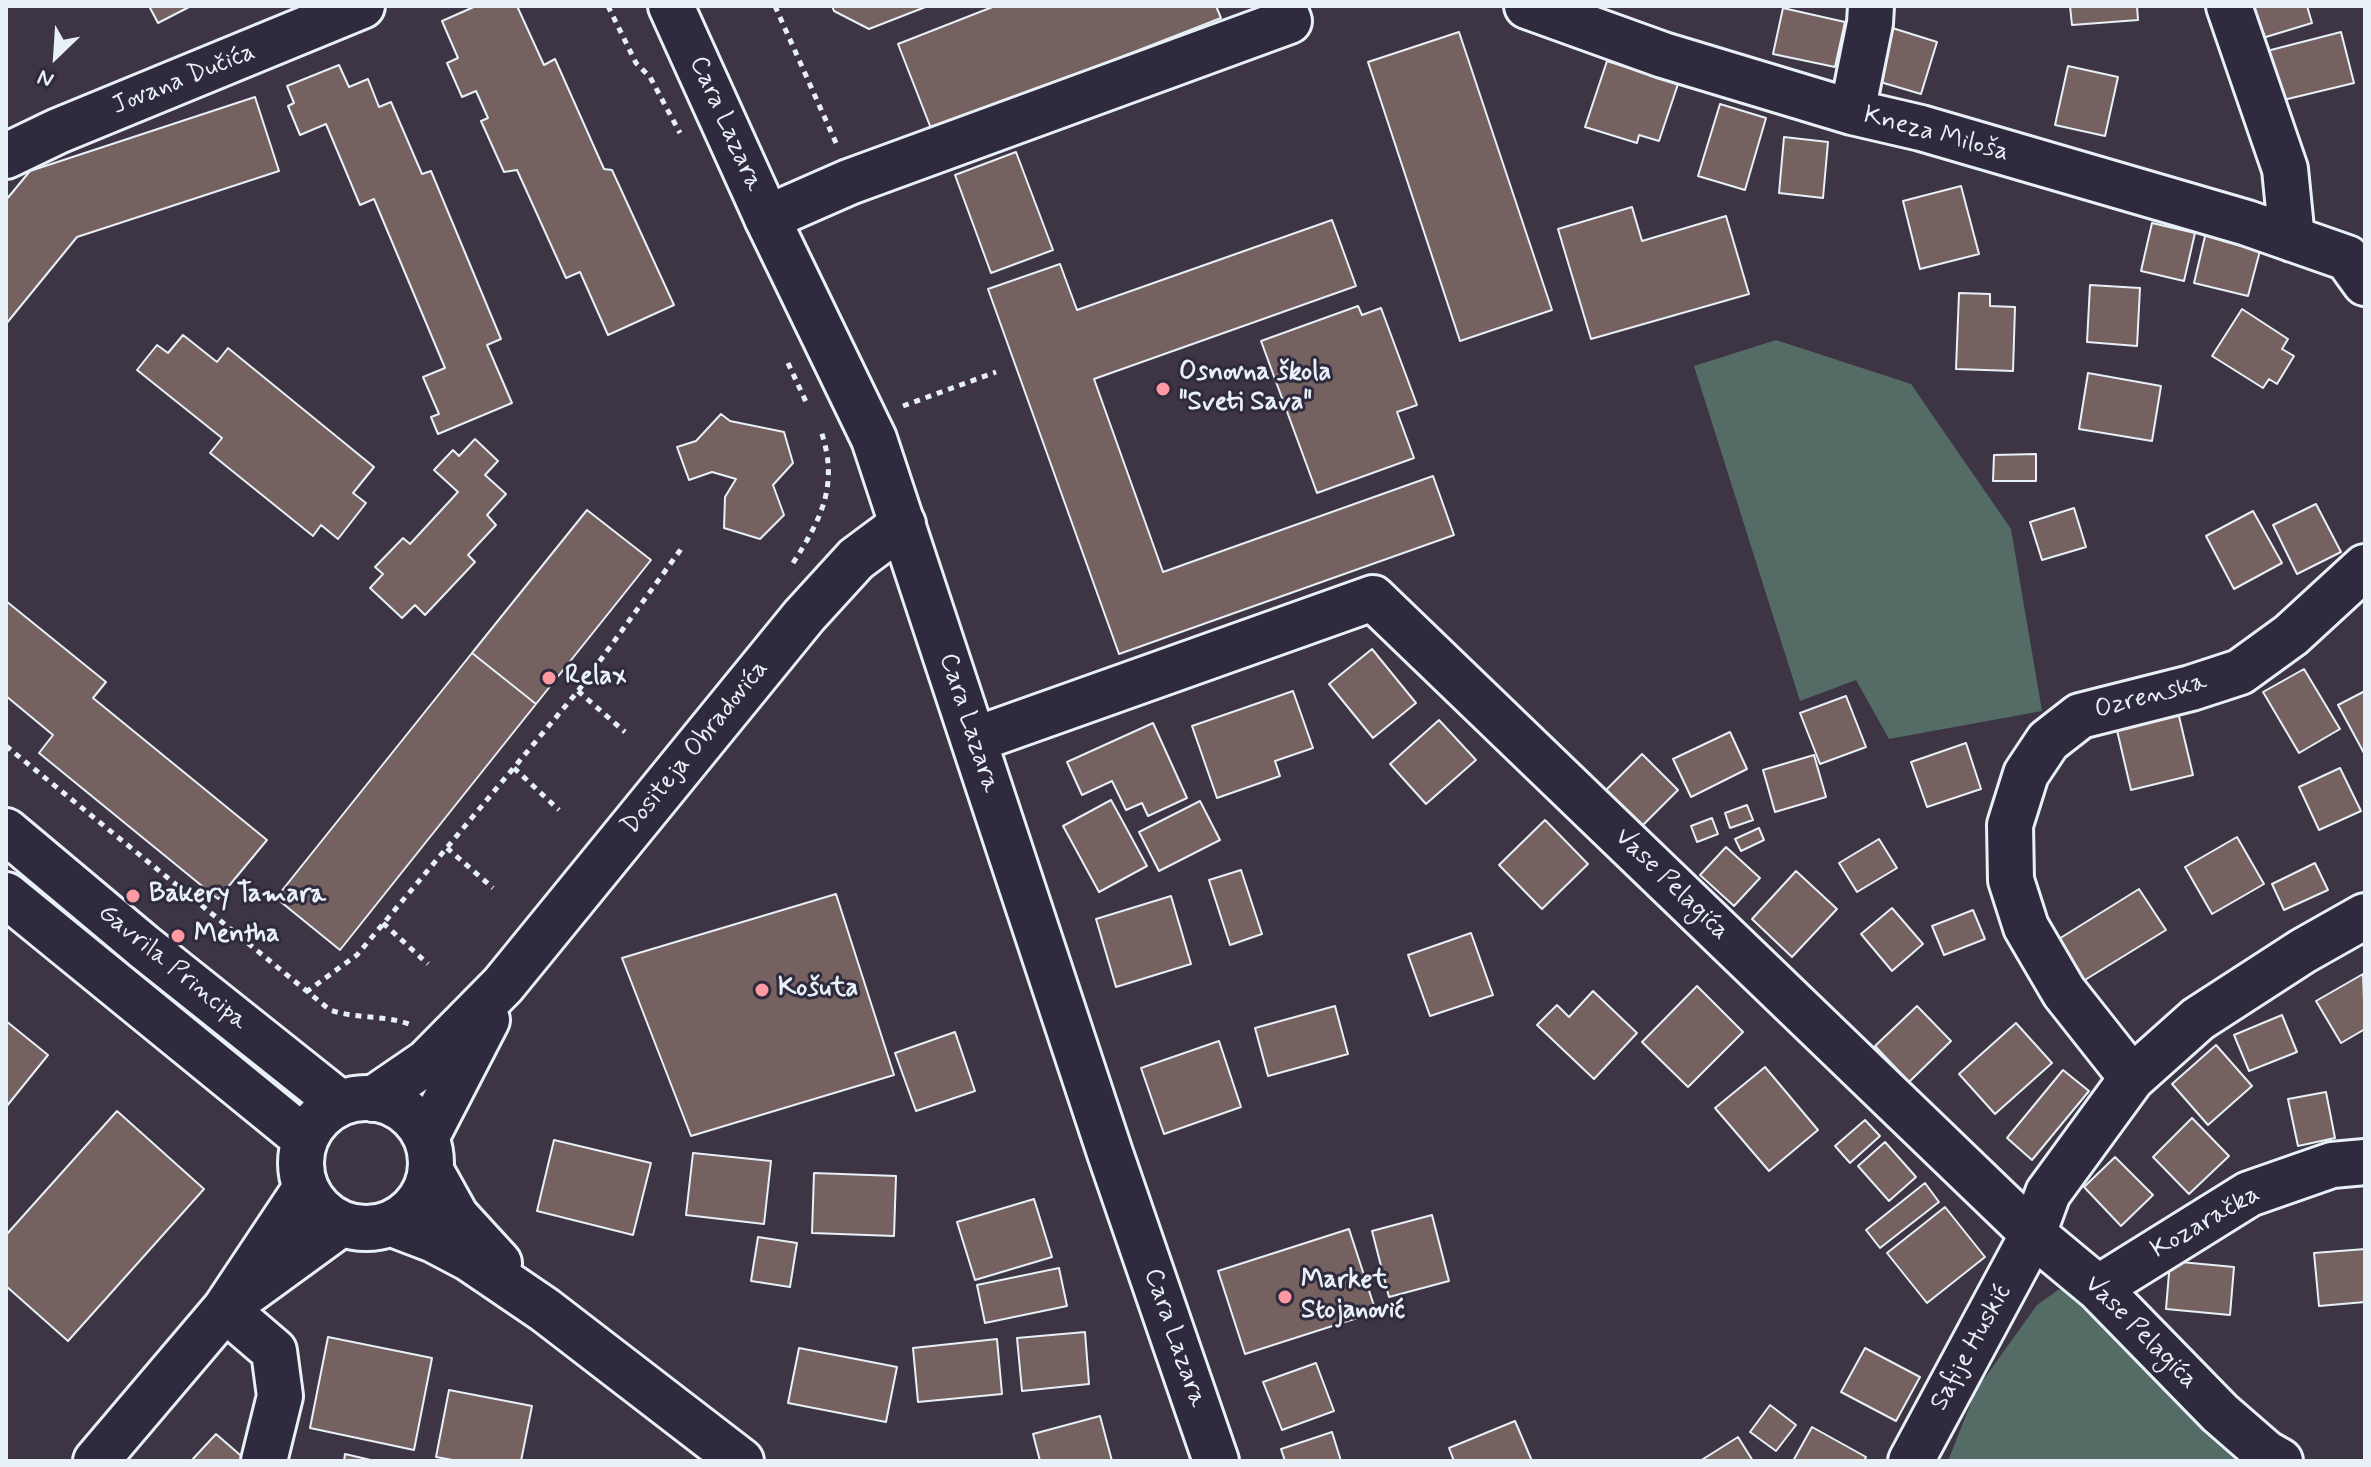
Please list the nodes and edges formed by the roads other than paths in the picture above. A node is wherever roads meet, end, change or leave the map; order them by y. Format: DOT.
graph roads {
  1 [pos="362,6"];
  2 [pos="671,6"];
  3 [pos="1283,6"];
  4 [pos="1527,6"];
  5 [pos="1871,6"];
  6 [pos="2229,6"];
  7 [pos="1852,112"];
  8 [pos="6,156"];
  9 [pos="767,218"];
  10 [pos="2292,239"];
  11 [pos="2359,263"];
  12 [pos="903,524"];
  13 [pos="2365,567"];
  14 [pos="974,740"];
  15 [pos="6,831"];
  16 [pos="6,895"];
  17 [pos="2365,916"];
  18 [pos="503,985"];
  19 [pos="2132,1078"];
  20 [pos="356,1101"];
  21 [pos="305,1139"];
  22 [pos="428,1154"];
  23 [pos="2365,1162"];
  24 [pos="305,1189"];
  25 [pos="341,1224"];
  26 [pos="392,1224"];
  27 [pos="2033,1234"];
  28 [pos="2098,1288"];
  29 [pos="225,1309"];
  30 [pos="545,1310"];
  31 [pos="96,1461"];
  32 [pos="264,1461"];
  33 [pos="741,1461"];
  34 [pos="1216,1461"];
  35 [pos="1911,1461"];
  36 [pos="2280,1461"];
  1 -- 8 [label="street, Jovana Dučića"];
  2 -- 9 [label="street, Cara Lazara"];
  3 -- 9 [label="street"];
  4 -- 7 [label="street, Kneza Miloša"];
  5 -- 7 [label="street"];
  6 -- 10 [label="street"];
  7 -- 10 [label="street, Kneza Miloša"];
  9 -- 12 [label="street, Cara Lazara"];
  10 -- 11 [label="street, Kneza Miloša"];
  12 -- 14 [label="street, Cara Lazara"];
  12 -- 18 [label="street, Dositeja Obradovića"];
  13 -- 19 [label="street, Ozrenska"];
  14 -- 27 [label="street, Vase Pelagića"];
  14 -- 34 [label="street, Cara Lazara"];
  15 -- 20 [label="street, Gavrila Principa"];
  16 -- 21 [label="street, Gavrila Principa"];
  17 -- 19 [label="street, Safije Huskić"];
  18 -- 20 [label="street, Dositeja Obradovića"];
  18 -- 22 [label="street, Dositeja Obradovića"];
  19 -- 27 [label="street, Safije Huskić"];
  20 -- 21 [label="street"];
  20 -- 22 [label="street"];
  21 -- 24 [label="street"];
  22 -- 26 [label="street"];
  22 -- 30 [label="street"];
  23 -- 28 [label="street, Kozaračka"];
  24 -- 25 [label="street"];
  24 -- 29 [label="street"];
  25 -- 26 [label="street"];
  25 -- 29 [label="street"];
  26 -- 30 [label="street"];
  27 -- 28 [label="street, Vase Pelagića"];
  27 -- 35 [label="street, Safije Huskić"];
  28 -- 36 [label="street, Vase Pelagića"];
  29 -- 31 [label="street"];
  29 -- 32 [label="street"];
  30 -- 33 [label="street"];
}
